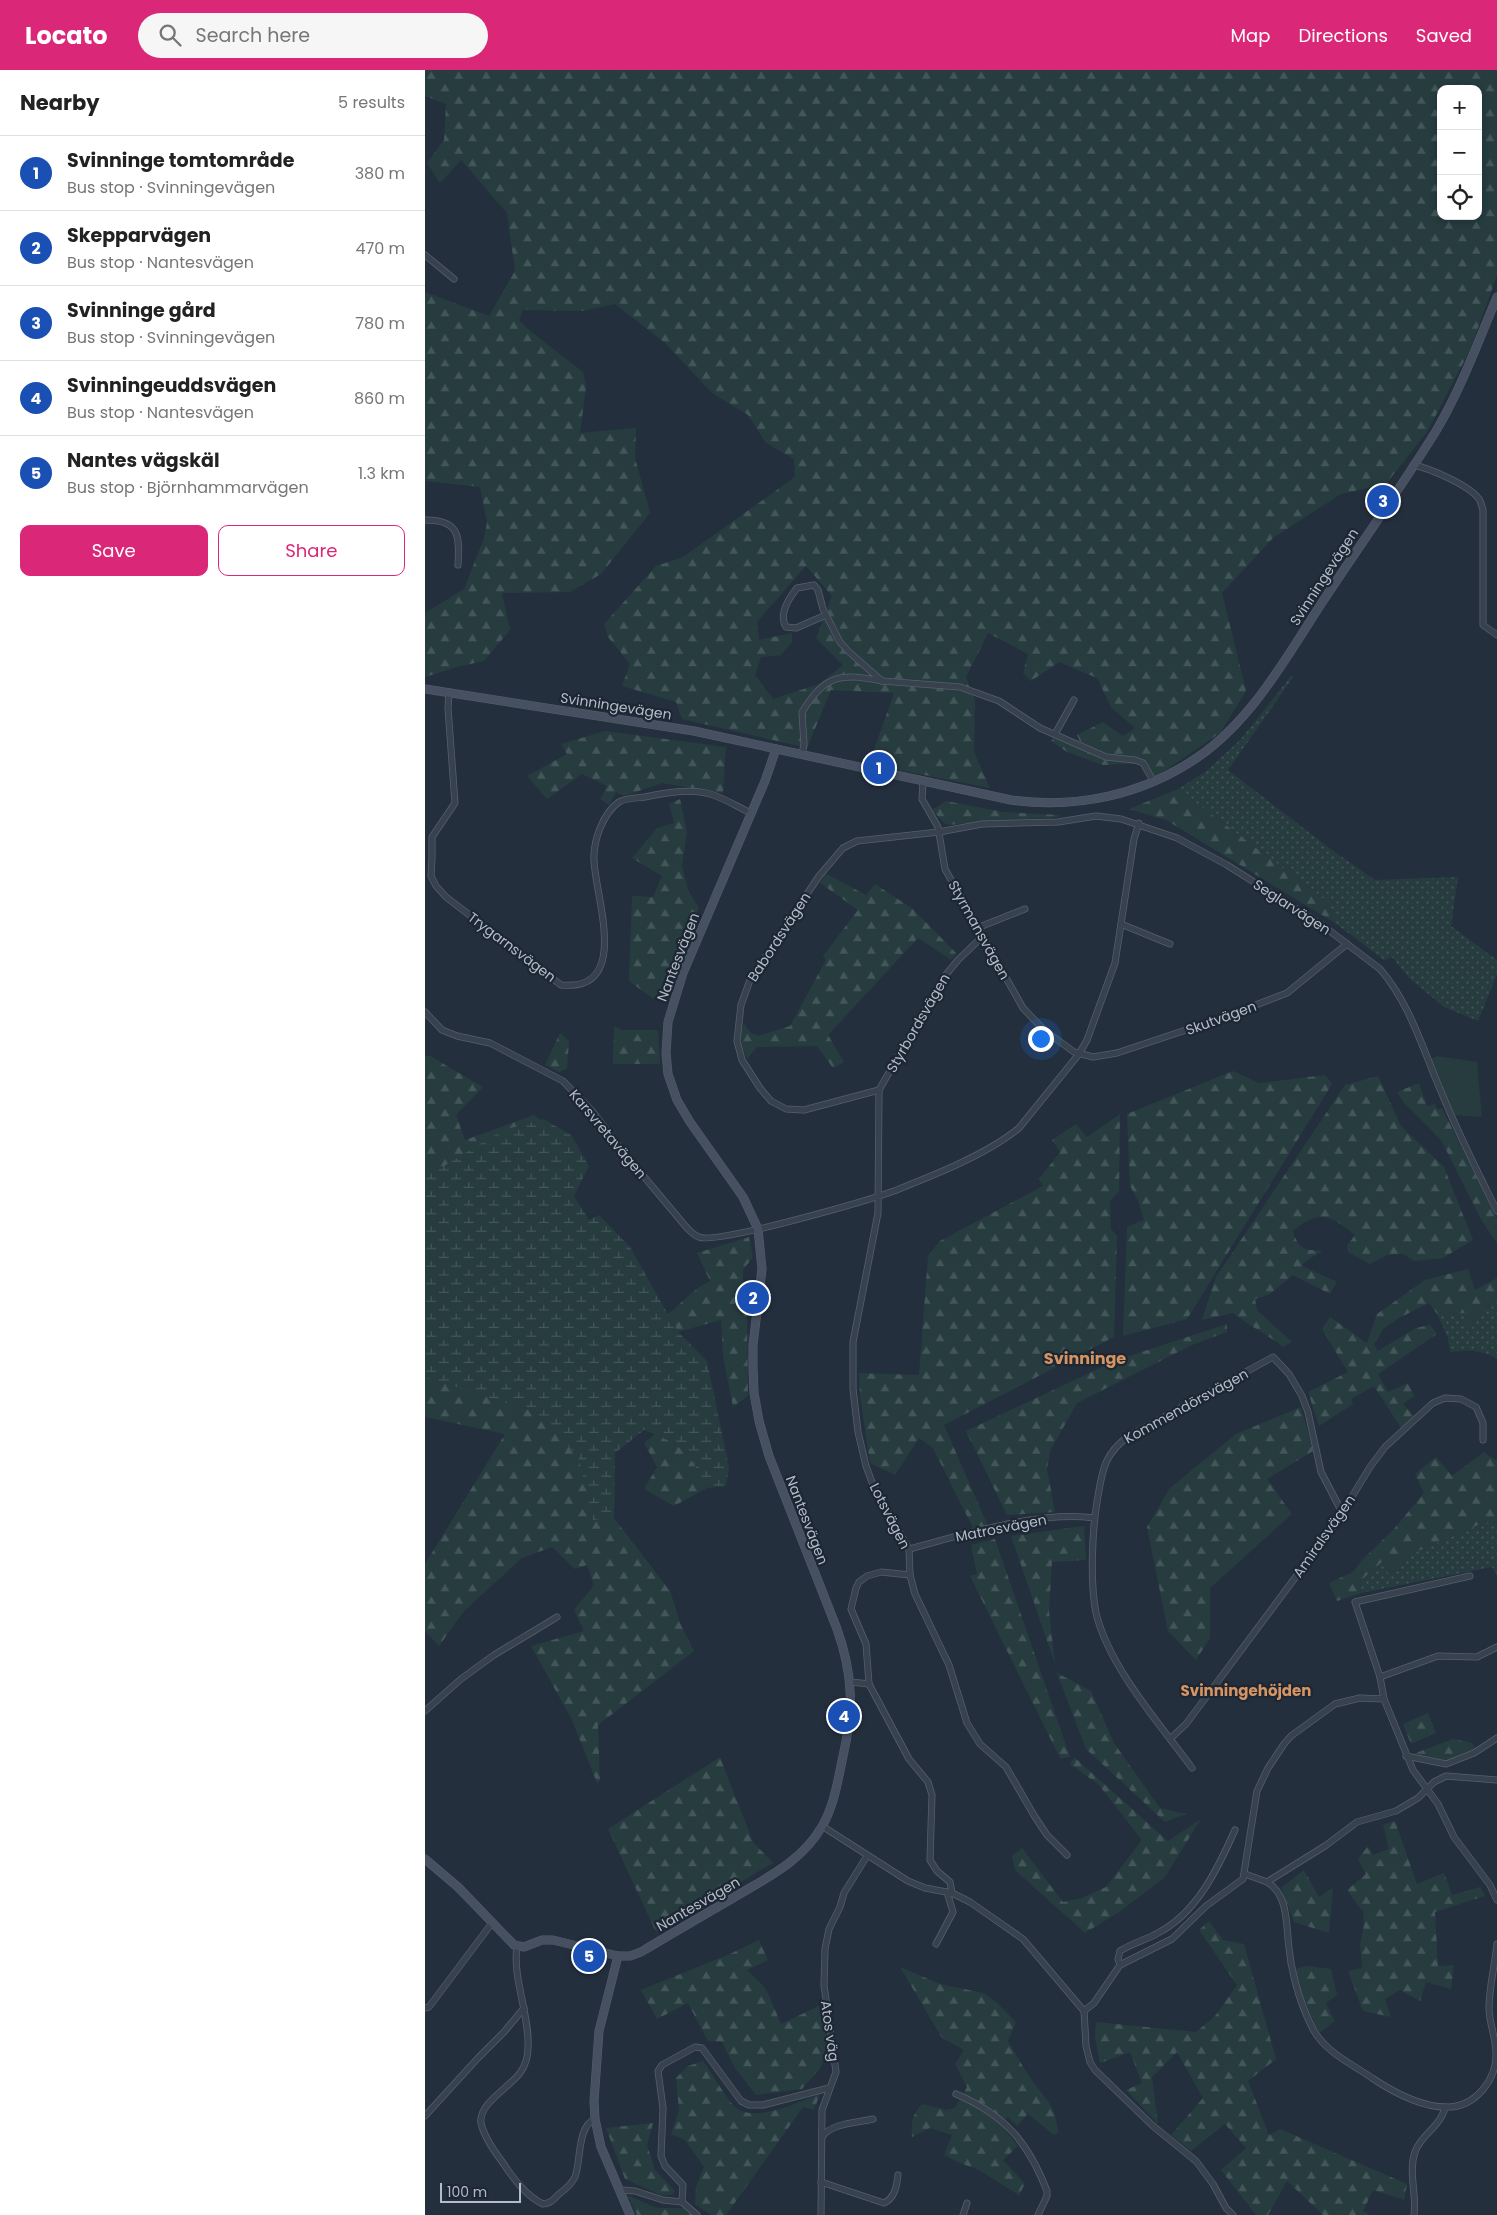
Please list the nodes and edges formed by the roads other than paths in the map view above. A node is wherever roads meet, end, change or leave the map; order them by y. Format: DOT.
graph roads {
  1 [pos="425,255"];
  2 [pos="454,279"];
  3 [pos="1497,297"];
  4 [pos="1413,465"];
  5 [pos="425,520"];
  6 [pos="458,565"];
  7 [pos="825,615"];
  8 [pos="1497,635"];
  9 [pos="882,681"];
  10 [pos="425,689"];
  11 [pos="449,693"];
  12 [pos="1073,700"];
  13 [pos="1055,734"];
  14 [pos="776,749"];
  15 [pos="802,755"];
  16 [pos="923,782"];
  17 [pos="1154,782"];
  18 [pos="751,813"];
  19 [pos="1139,823"];
  20 [pos="939,832"];
  21 [pos="1025,909"];
  22 [pos="1121,924"];
  23 [pos="977,928"];
  24 [pos="982,937"];
  25 [pos="1170,944"];
  26 [pos="1347,944"];
  27 [pos="425,1012"];
  28 [pos="1079,1054"];
  29 [pos="879,1090"];
  30 [pos="879,1195"];
  31 [pos="1497,1211"];
  32 [pos="758,1229"];
  33 [pos="1483,1440"];
  34 [pos="1342,1512"];
  35 [pos="1094,1518"];
  36 [pos="909,1549"];
  37 [pos="910,1575"];
  38 [pos="1469,1576"];
  39 [pos="557,1617"];
  40 [pos="1497,1647"];
  41 [pos="1380,1677"];
  42 [pos="851,1682"];
  43 [pos="869,1684"];
  44 [pos="1385,1699"];
  45 [pos="425,1711"];
  46 [pos="1171,1738"];
  47 [pos="1497,1738"];
  48 [pos="1407,1756"];
  49 [pos="1192,1768"];
  50 [pos="1497,1780"];
  51 [pos="1426,1788"];
  52 [pos="822,1826"];
  53 [pos="1235,1830"];
  54 [pos="1067,1855"];
  55 [pos="867,1856"];
  56 [pos="425,1859"];
  57 [pos="1245,1874"];
  58 [pos="1267,1882"];
  59 [pos="949,1892"];
  60 [pos="1497,1900"];
  61 [pos="492,1923"];
  62 [pos="936,1944"];
  63 [pos="1497,1944"];
  64 [pos="517,1946"];
  65 [pos="618,1956"];
  66 [pos="1120,1965"];
  67 [pos="425,2008"];
  68 [pos="524,2008"];
  69 [pos="1084,2011"];
  70 [pos="829,2088"];
  71 [pos="956,2094"];
  72 [pos="1445,2107"];
  73 [pos="425,2116"];
  74 [pos="595,2119"];
  75 [pos="873,2119"];
  76 [pos="822,2137"];
  77 [pos="898,2175"];
  78 [pos="821,2182"];
  79 [pos="621,2190"];
  80 [pos="682,2202"];
  81 [pos="967,2203"];
  82 [pos="1231,2214"];
  83 [pos="631,2215"];
  84 [pos="697,2215"];
  85 [pos="821,2215"];
  86 [pos="963,2215"];
  87 [pos="1038,2215"];
  88 [pos="1414,2215"];
  1 -- 2 [label="street"];
  3 -- 4 [label="street, Svinningevägen"];
  4 -- 8 [label="street"];
  4 -- 17 [label="street, Svinningevägen"];
  5 -- 6 [label="street"];
  7 -- 7 [label="street"];
  7 -- 9 [label="street"];
  9 -- 13 [label="street"];
  9 -- 15 [label="street"];
  10 -- 11 [label="street, Svinningevägen"];
  11 -- 14 [label="street, Svinningevägen"];
  11 -- 18 [label="street, Trygarnsvägen"];
  12 -- 13 [label="street"];
  13 -- 17 [label="street"];
  14 -- 15 [label="street, Svinningevägen"];
  14 -- 18 [label="street, Nantesvägen"];
  15 -- 16 [label="street, Svinningevägen"];
  16 -- 17 [label="street, Svinningevägen"];
  16 -- 20 [label="street, Styrmansvägen"];
  18 -- 32 [label="street, Nantesvägen"];
  19 -- 20 [label="street, Seglarvägen"];
  19 -- 22 [label="street"];
  19 -- 26 [label="street, Seglarvägen"];
  20 -- 23 [label="street, Styrmansvägen"];
  20 -- 29 [label="street, Babordsvägen"];
  21 -- 23 [label="street"];
  22 -- 25 [label="street"];
  22 -- 28 [label="street"];
  23 -- 24 [label="street, Styrmansvägen"];
  24 -- 28 [label="street, Styrmansvägen"];
  24 -- 29 [label="street, Styrbordsvägen"];
  26 -- 28 [label="street, Skutvägen"];
  26 -- 31 [label="street, Seglarvägen"];
  27 -- 32 [label="street, Karsvretavägen"];
  28 -- 30 [label="street"];
  29 -- 30 [label="street, Lotsvägen"];
  30 -- 32 [label="street"];
  30 -- 36 [label="street, Lotsvägen"];
  32 -- 42 [label="street, Nantesvägen"];
  33 -- 34 [label="street, Amiralsvägen"];
  34 -- 35 [label="street, Kommendörsvägen"];
  34 -- 46 [label="street, Amiralsvägen"];
  35 -- 36 [label="street, Matrosvägen"];
  35 -- 46 [label="street, Kommendörsvägen"];
  36 -- 37 [label="street, Lotsvägen"];
  37 -- 43 [label="street"];
  37 -- 54 [label="street, Lotsvägen"];
  38 -- 41 [label="street"];
  39 -- 45 [label="street"];
  40 -- 41 [label="street"];
  41 -- 44 [label="street"];
  42 -- 43 [label="street"];
  42 -- 52 [label="street, Nantesvägen"];
  43 -- 59 [label="street"];
  44 -- 48 [label="street"];
  44 -- 57 [label="street"];
  46 -- 49 [label="street, Kommendörsvägen"];
  47 -- 48 [label="street"];
  48 -- 51 [label="street"];
  50 -- 51 [label="street"];
  51 -- 58 [label="street"];
  51 -- 60 [label="street"];
  52 -- 55 [label="street"];
  52 -- 65 [label="street, Nantesvägen"];
  53 -- 66 [label="street"];
  55 -- 59 [label="street"];
  55 -- 70 [label="street, Atos väg"];
  56 -- 61 [label="street"];
  57 -- 58 [label="street"];
  57 -- 66 [label="street"];
  58 -- 72 [label="street"];
  59 -- 62 [label="street"];
  59 -- 69 [label="street"];
  61 -- 64 [label="street"];
  61 -- 67 [label="street"];
  63 -- 72 [label="street"];
  64 -- 65 [label="street"];
  64 -- 68 [label="street"];
  65 -- 74 [label="street"];
  66 -- 69 [label="street"];
  68 -- 73 [label="street"];
  68 -- 74 [label="street"];
  69 -- 82 [label="street"];
  70 -- 76 [label="street, Atos väg"];
  70 -- 80 [label="street"];
  71 -- 87 [label="street"];
  72 -- 88 [label="street"];
  74 -- 79 [label="street"];
  75 -- 76 [label="street"];
  76 -- 78 [label="street, Atos väg"];
  77 -- 78 [label="street"];
  78 -- 85 [label="street, Atos väg"];
  79 -- 80 [label="street"];
  79 -- 83 [label="street"];
  80 -- 84 [label="street"];
  81 -- 86 [label="street"];
}
